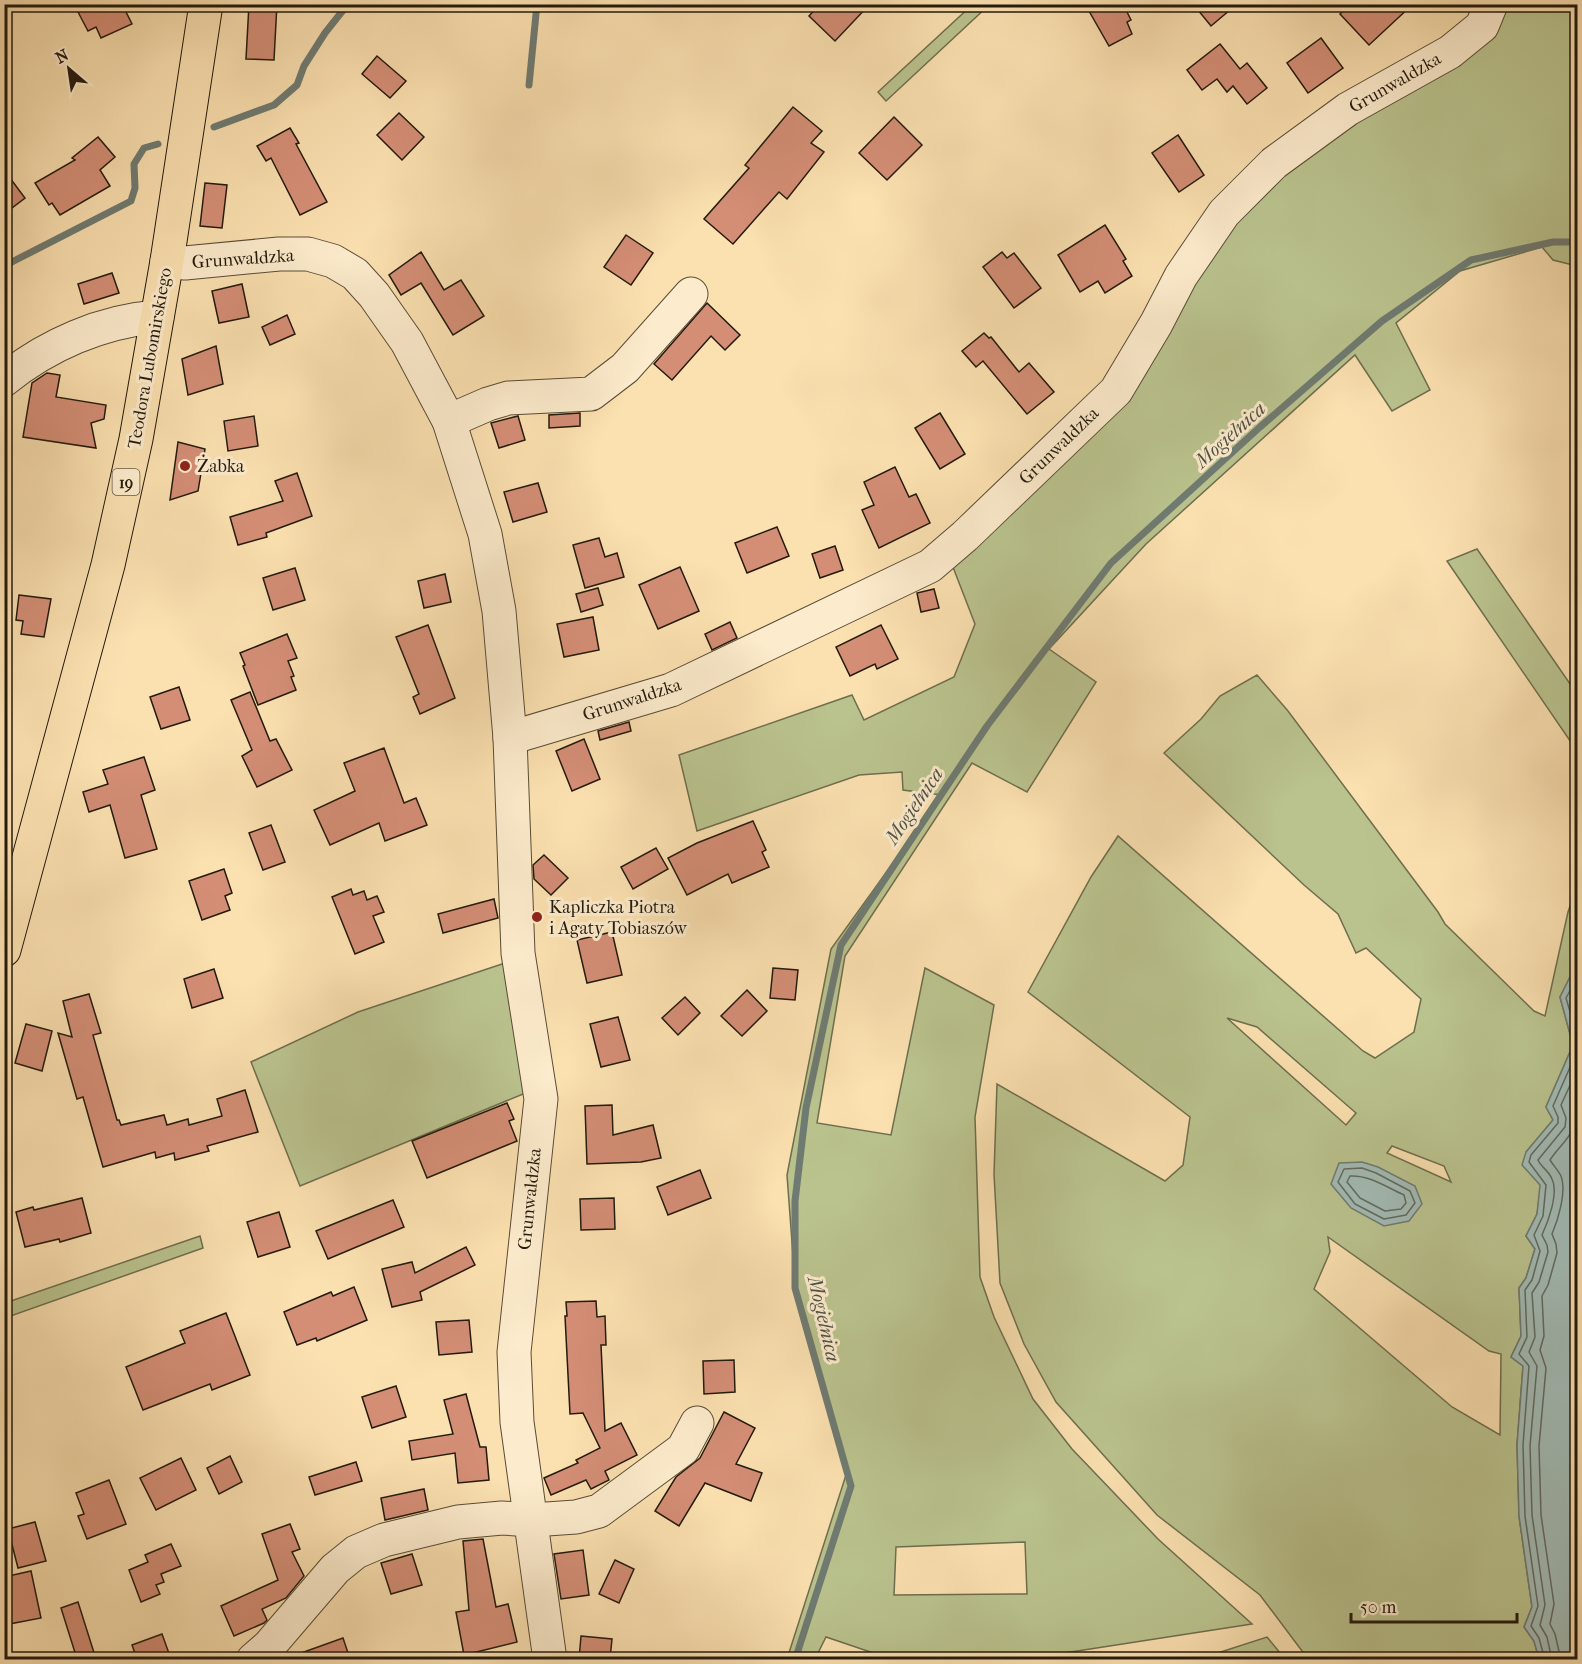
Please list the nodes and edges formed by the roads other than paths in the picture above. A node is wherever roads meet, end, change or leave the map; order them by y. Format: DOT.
graph roads {
  1 [pos="206,4"];
  2 [pos="1491,4"];
  3 [pos="167,261"];
  4 [pos="691,294"];
  5 [pos="157,317"];
  6 [pos="4,380"];
  7 [pos="449,421"];
  8 [pos="510,738"];
  9 [pos="9,918"];
  10 [pos="4,950"];
  11 [pos="697,1423"];
  12 [pos="532,1520"];
  13 [pos="253,1659"];
  14 [pos="550,1659"];
  1 -- 3 [label="highway, Teodora Lubomirskiego / 19"];
  2 -- 8 [label="street, Grunwaldzka"];
  3 -- 5 [label="highway, Teodora Lubomirskiego / 19"];
  3 -- 7 [label="street, Grunwaldzka"];
  4 -- 7 [label="street"];
  5 -- 6 [label="street"];
  5 -- 9 [label="highway, Teodora Lubomirskiego / 19"];
  7 -- 8 [label="street, Grunwaldzka"];
  8 -- 12 [label="street, Grunwaldzka"];
  9 -- 10 [label="highway, Teodora Lubomirskiego / 19"];
  11 -- 12 [label="street"];
  12 -- 13 [label="street"];
  12 -- 14 [label="street, Grunwaldzka"];
}
